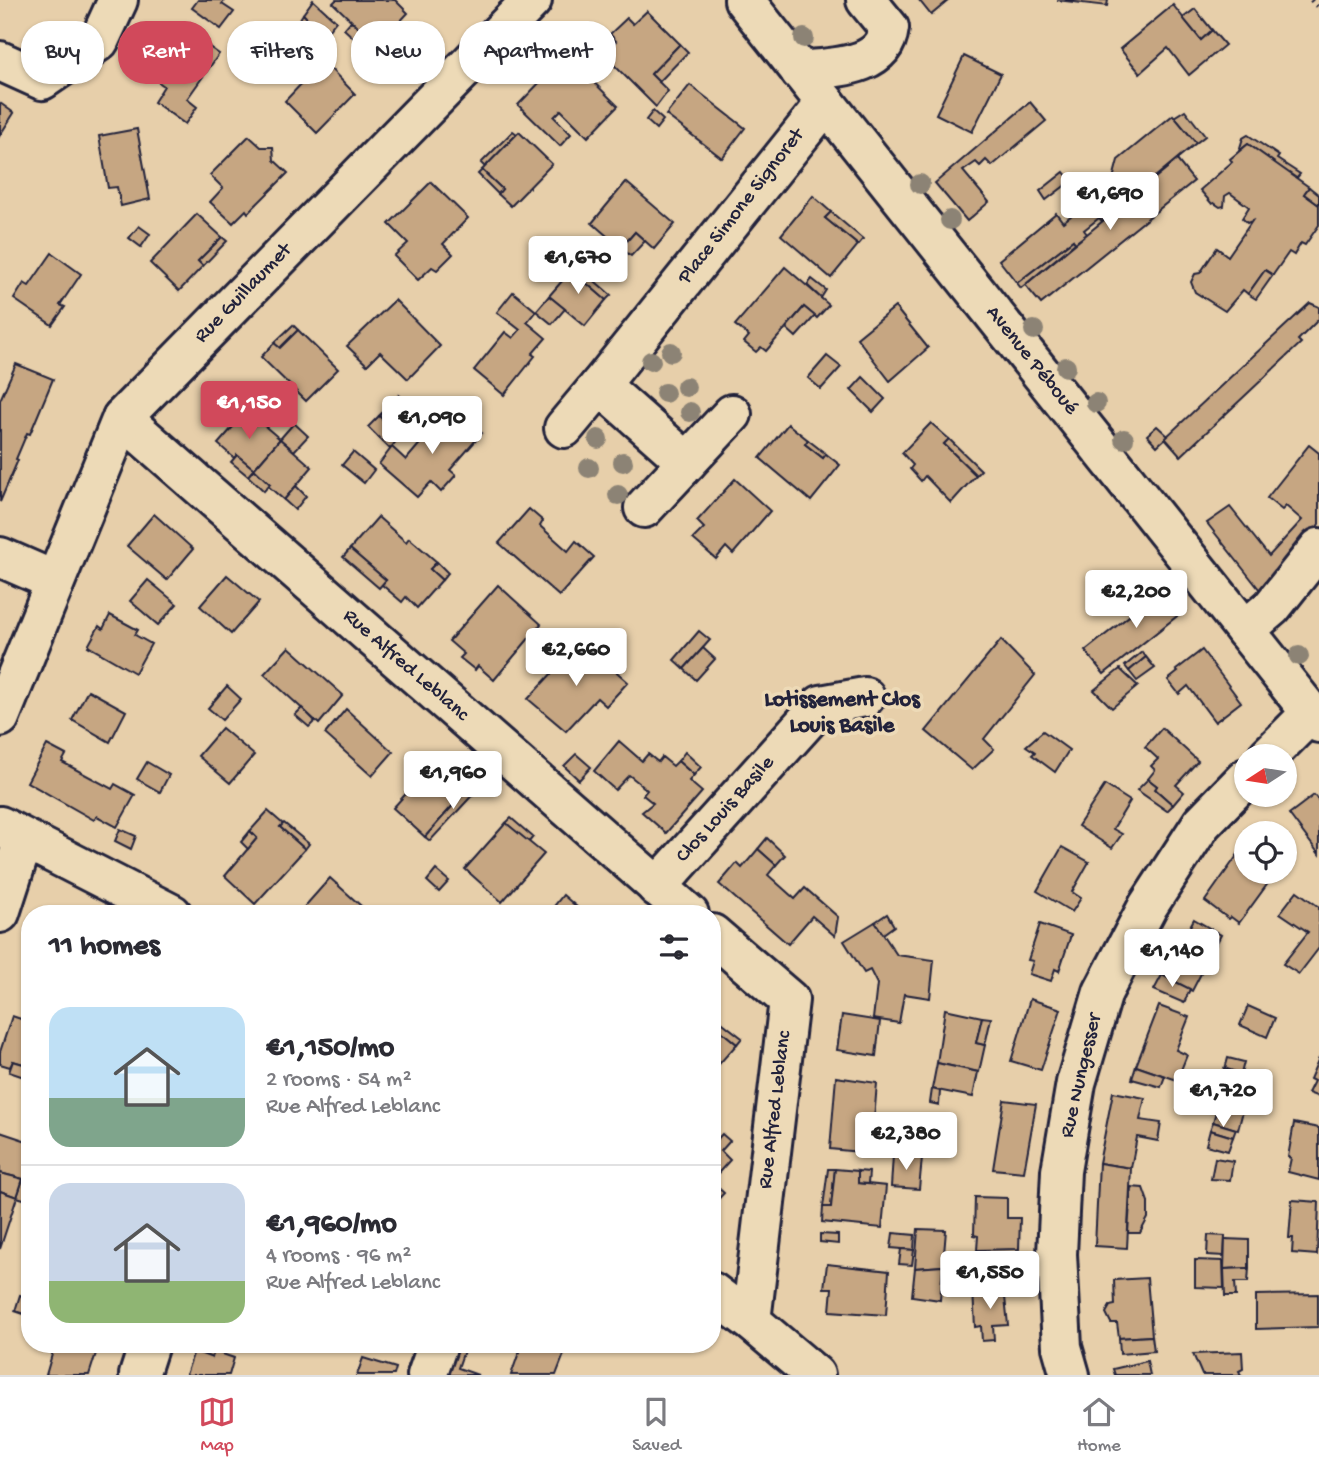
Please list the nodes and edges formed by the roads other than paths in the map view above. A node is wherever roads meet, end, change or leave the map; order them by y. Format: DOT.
graph roads {
  1 [pos="118,0"];
  2 [pos="532,0"];
  3 [pos="744,0"];
  4 [pos="866,0"];
  5 [pos="0,61"];
  6 [pos="800,71"];
  7 [pos="826,103"];
  8 [pos="600,385"];
  9 [pos="732,414"];
  10 [pos="122,418"];
  11 [pos="564,428"];
  12 [pos="687,462"];
  13 [pos="644,508"];
  14 [pos="1319,548"];
  15 [pos="0,557"];
  16 [pos="55,581"];
  17 [pos="1245,630"];
  18 [pos="865,697"];
  19 [pos="0,717"];
  20 [pos="1315,718"];
  21 [pos="1283,744"];
  22 [pos="1234,790"];
  23 [pos="12,832"];
  24 [pos="657,887"];
  25 [pos="154,905"];
  26 [pos="678,905"];
  27 [pos="0,913"];
  28 [pos="721,942"];
  29 [pos="721,1299"];
  30 [pos="751,1321"];
  31 [pos="146,1353"];
  32 [pos="435,1353"];
  33 [pos="139,1375"];
  34 [pos="427,1375"];
  35 [pos="816,1375"];
  36 [pos="1070,1375"];
  1 -- 5 [label="street"];
  2 -- 10 [label="street, Rue Guillaumet"];
  3 -- 6 [label="street, Avenue Péboué"];
  4 -- 6 [label="street"];
  6 -- 7 [label="street, Avenue Péboué"];
  7 -- 8 [label="street, Place Simone Signoret"];
  7 -- 17 [label="street, Avenue Péboué"];
  8 -- 11 [label="street, Place Simone Signoret"];
  8 -- 12 [label="street"];
  9 -- 12 [label="street"];
  10 -- 16 [label="street, Rue Guillaumet"];
  10 -- 24 [label="street, Rue Alfred Leblanc"];
  12 -- 13 [label="street"];
  14 -- 17 [label="street"];
  15 -- 16 [label="street"];
  16 -- 19 [label="street, Rue Guillaumet"];
  17 -- 20 [label="street, Avenue Péboué"];
  18 -- 24 [label="street, Clos Louis Basile"];
  20 -- 21 [label="street"];
  22 -- 36 [label="street, Rue Nungesser"];
  23 -- 25 [label="street"];
  23 -- 27 [label="street"];
  24 -- 26 [label="street, Rue Alfred Leblanc"];
  28 -- 30 [label="street, Rue Alfred Leblanc"];
  29 -- 30 [label="street"];
  30 -- 35 [label="street"];
  31 -- 33 [label="street"];
  32 -- 34 [label="street"];
}
